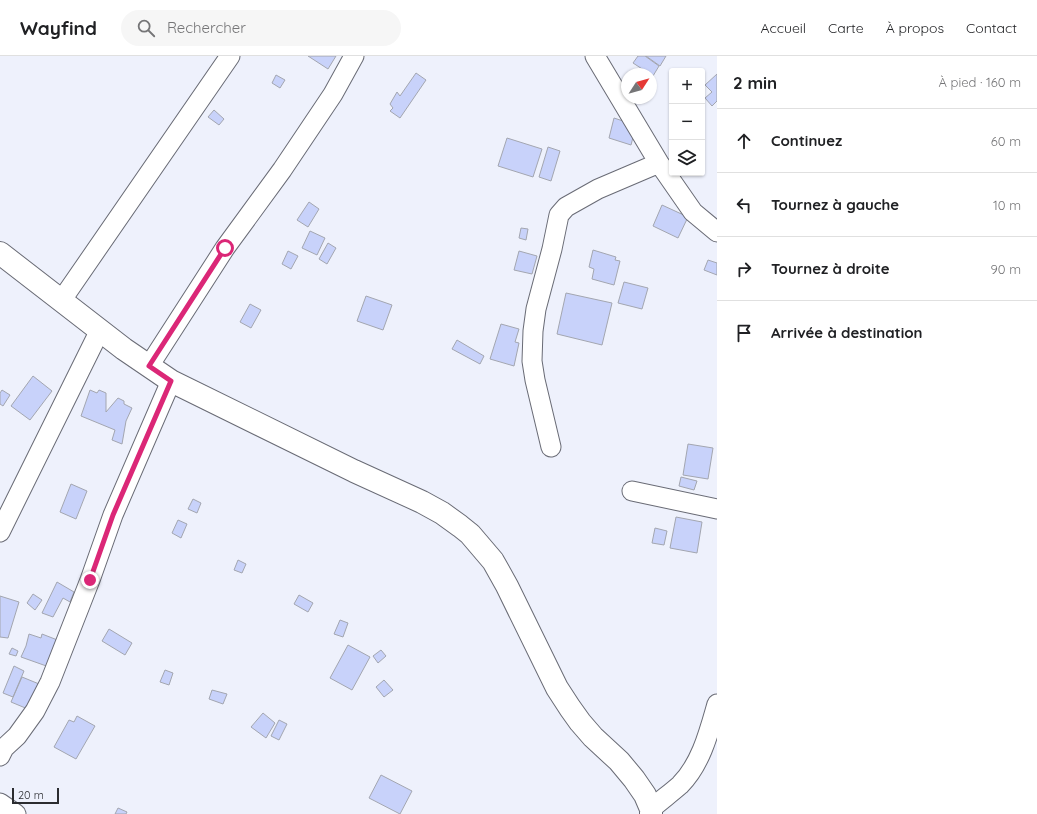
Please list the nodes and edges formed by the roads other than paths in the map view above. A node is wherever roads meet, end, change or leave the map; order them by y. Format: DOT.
graph roads {
  1 [pos="230,56"];
  2 [pos="354,56"];
  3 [pos="595,56"];
  4 [pos="659,163"];
  5 [pos="717,232"];
  6 [pos="1,255"];
  7 [pos="61,301"];
  8 [pos="100,330"];
  9 [pos="149,366"];
  10 [pos="171,381"];
  11 [pos="550,447"];
  12 [pos="632,491"];
  13 [pos="717,509"];
  14 [pos="0,532"];
  15 [pos="717,704"];
  16 [pos="1,750"];
  17 [pos="0,798"];
  18 [pos="0,804"];
  19 [pos="651,811"];
  20 [pos="16,814"];
  1 -- 7 [label="street"];
  2 -- 9 [label="street"];
  3 -- 4 [label="street"];
  4 -- 5 [label="street"];
  4 -- 11 [label="street"];
  6 -- 7 [label="street"];
  7 -- 8 [label="street"];
  8 -- 9 [label="street"];
  8 -- 14 [label="street"];
  9 -- 10 [label="street"];
  10 -- 16 [label="street"];
  10 -- 19 [label="street"];
  12 -- 13 [label="street"];
  15 -- 19 [label="street"];
  17 -- 18 [label="street"];
  18 -- 20 [label="street"];
}
